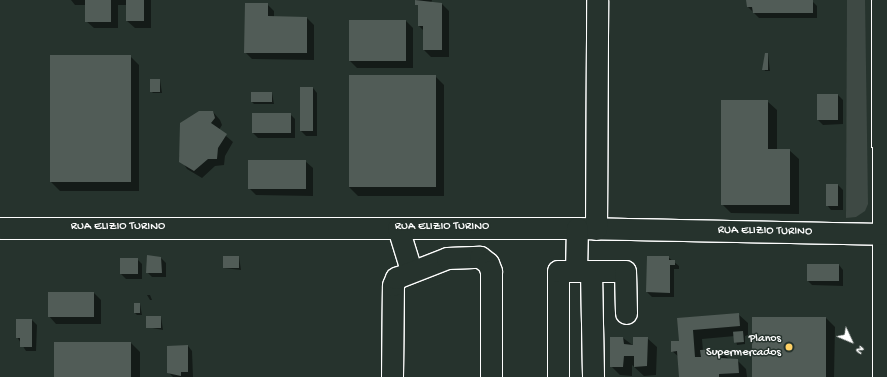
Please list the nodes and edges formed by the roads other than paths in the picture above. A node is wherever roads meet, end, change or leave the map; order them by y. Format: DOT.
graph roads {
  1 [pos="597,0"];
  2 [pos="882,0"];
  3 [pos="885,64"];
  4 [pos="885,205"];
  5 [pos="0,228"];
  6 [pos="398,228"];
  7 [pos="587,229"];
  8 [pos="883,234"];
  9 [pos="411,270"];
  10 [pos="583,271"];
  11 [pos="626,312"];
  12 [pos="885,345"];
  13 [pos="392,377"];
  14 [pos="492,377"];
  15 [pos="558,377"];
  16 [pos="593,377"];
  17 [pos="883,377"];
  1 -- 7 [label="street"];
  2 -- 3 [label="street"];
  3 -- 4 [label="street"];
  4 -- 8 [label="street"];
  5 -- 6 [label="street, RUA ELIZIO TURINO"];
  6 -- 7 [label="street, RUA ELIZIO TURINO"];
  6 -- 9 [label="street"];
  7 -- 8 [label="street, RUA ELIZIO TURINO"];
  7 -- 10 [label="street"];
  8 -- 12 [label="street"];
  9 -- 13 [label="street"];
  9 -- 14 [label="street"];
  10 -- 11 [label="street"];
  10 -- 15 [label="street"];
  10 -- 16 [label="street"];
  12 -- 17 [label="street"];
}
